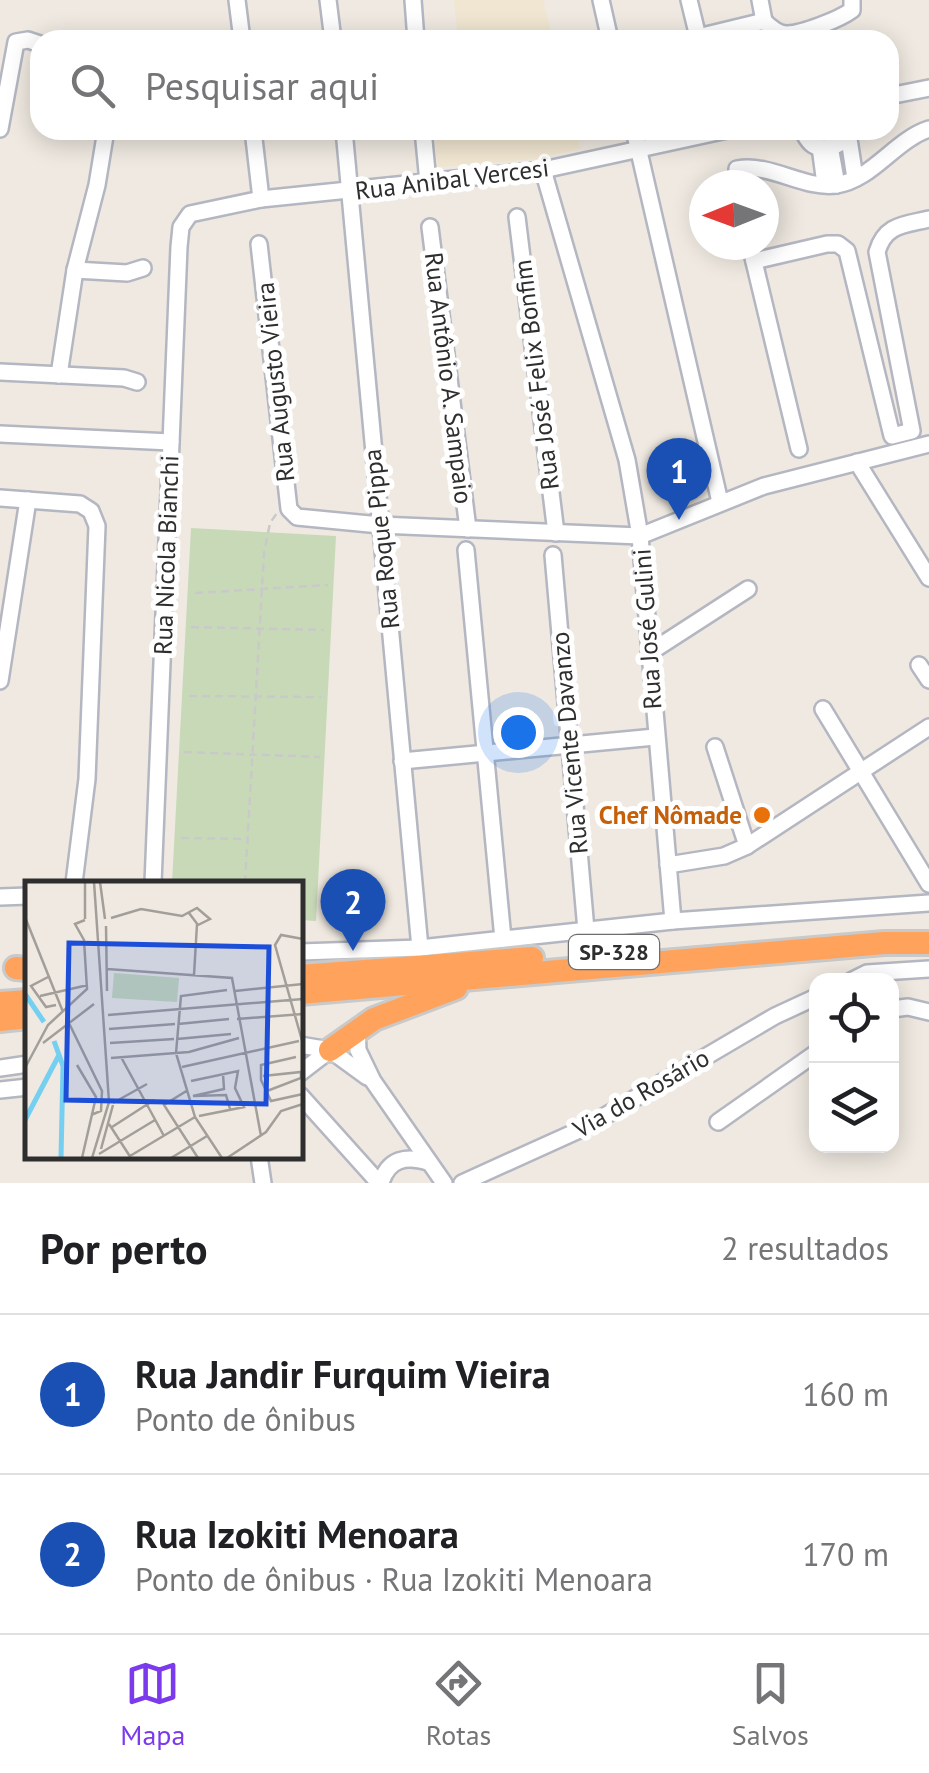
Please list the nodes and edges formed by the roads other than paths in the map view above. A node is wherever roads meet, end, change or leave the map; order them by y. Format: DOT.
graph roads {
  1 [pos="238,0"];
  2 [pos="328,0"];
  3 [pos="412,0"];
  4 [pos="600,0"];
  5 [pos="689,0"];
  6 [pos="760,0"];
  7 [pos="852,0"];
  8 [pos="764,21"];
  9 [pos="241,30"];
  10 [pos="332,30"];
  11 [pos="415,30"];
  12 [pos="608,30"];
  13 [pos="696,30"];
  14 [pos="727,30"];
  15 [pos="774,30"];
  16 [pos="818,30"];
  17 [pos="30,41"];
  18 [pos="929,88"];
  19 [pos="899,94"];
  20 [pos="0,129"];
  21 [pos="929,129"];
  22 [pos="104,140"];
  23 [pos="254,140"];
  24 [pos="345,140"];
  25 [pos="424,140"];
  26 [pos="636,140"];
  27 [pos="686,140"];
  28 [pos="809,140"];
  29 [pos="839,140"];
  30 [pos="851,140"];
  31 [pos="825,146"];
  32 [pos="639,151"];
  33 [pos="543,170"];
  34 [pos="737,170"];
  35 [pos="771,170"];
  36 [pos="779,172"];
  37 [pos="855,178"];
  38 [pos="428,182"];
  39 [pos="831,184"];
  40 [pos="351,191"];
  41 [pos="261,199"];
  42 [pos="517,217"];
  43 [pos="929,219"];
  44 [pos="181,227"];
  45 [pos="430,227"];
  46 [pos="260,244"];
  47 [pos="779,250"];
  48 [pos="754,260"];
  49 [pos="143,268"];
  50 [pos="75,270"];
  51 [pos="0,372"];
  52 [pos="59,375"];
  53 [pos="138,382"];
  54 [pos="0,434"];
  55 [pos="171,442"];
  56 [pos="929,444"];
  57 [pos="798,450"];
  58 [pos="857,462"];
  59 [pos="0,498"];
  60 [pos="28,500"];
  61 [pos="720,502"];
  62 [pos="380,525"];
  63 [pos="468,529"];
  64 [pos="556,533"];
  65 [pos="640,536"];
  66 [pos="466,550"];
  67 [pos="553,556"];
  68 [pos="929,578"];
  69 [pos="748,589"];
  70 [pos="649,653"];
  71 [pos="920,666"];
  72 [pos="929,680"];
  73 [pos="0,681"];
  74 [pos="824,709"];
  75 [pos="929,727"];
  76 [pos="656,737"];
  77 [pos="569,744"];
  78 [pos="715,747"];
  79 [pos="485,752"];
  80 [pos="402,761"];
  81 [pos="861,771"];
  82 [pos="747,846"];
  83 [pos="668,864"];
  84 [pos="74,881"];
  85 [pos="153,881"];
  86 [pos="929,884"];
  87 [pos="25,896"];
  88 [pos="0,898"];
  89 [pos="929,903"];
  90 [pos="673,921"];
  91 [pos="929,928"];
  92 [pos="586,930"];
  93 [pos="502,939"];
  94 [pos="929,944"];
  95 [pos="420,948"];
  96 [pos="302,952"];
  97 [pos="929,969"];
  98 [pos="865,973"];
  99 [pos="518,975"];
  100 [pos="302,976"];
  101 [pos="302,993"];
  102 [pos="25,1001"];
  103 [pos="809,1001"];
  104 [pos="0,1003"];
  105 [pos="899,1008"];
  106 [pos="929,1012"];
  107 [pos="25,1017"];
  108 [pos="0,1020"];
  109 [pos="357,1029"];
  110 [pos="302,1044"];
  111 [pos="330,1050"];
  112 [pos="809,1059"];
  113 [pos="25,1064"];
  114 [pos="0,1068"];
  115 [pos="302,1071"];
  116 [pos="373,1081"];
  117 [pos="25,1087"];
  118 [pos="0,1090"];
  119 [pos="302,1097"];
  120 [pos="718,1122"];
  121 [pos="259,1158"];
  122 [pos="428,1162"];
  123 [pos="263,1183"];
  124 [pos="380,1183"];
  125 [pos="444,1183"];
  126 [pos="462,1183"];
  1 -- 9 [label="street"];
  2 -- 10 [label="street"];
  3 -- 11 [label="street"];
  4 -- 12 [label="street"];
  5 -- 13 [label="street"];
  6 -- 8 [label="street"];
  7 -- 16 [label="street"];
  8 -- 14 [label="street"];
  8 -- 15 [label="street"];
  17 -- 20 [label="street"];
  18 -- 19 [label="street"];
  21 -- 37 [label="street"];
  22 -- 50 [label="street"];
  23 -- 41 [label="street"];
  24 -- 40 [label="street, Rua Roque Pippa"];
  25 -- 38 [label="street"];
  26 -- 32 [label="street"];
  27 -- 32 [label="street, Rua Anibal Vercesi"];
  28 -- 31 [label="street"];
  29 -- 31 [label="street"];
  30 -- 37 [label="street"];
  31 -- 39 [label="street"];
  32 -- 33 [label="street, Rua Anibal Vercesi"];
  32 -- 61 [label="street"];
  33 -- 38 [label="street, Rua Anibal Vercesi"];
  33 -- 65 [label="street, Rua José Gulini"];
  34 -- 35 [label="street"];
  36 -- 39 [label="street"];
  37 -- 39 [label="street"];
  38 -- 40 [label="street, Rua Anibal Vercesi"];
  40 -- 41 [label="street, Rua Anibal Vercesi"];
  40 -- 62 [label="street, Rua Roque Pippa"];
  41 -- 44 [label="street, Rua Anibal Vercesi"];
  42 -- 64 [label="street, Rua José Felix Bonfim"];
  43 -- 47 [label="street"];
  44 -- 55 [label="street, Rua Nicola Bianchi"];
  45 -- 63 [label="street, Rua Antônio A. Sampaio"];
  46 -- 62 [label="street, Rua Augusto Vieira"];
  48 -- 57 [label="street"];
  49 -- 50 [label="street"];
  50 -- 52 [label="street"];
  51 -- 52 [label="street"];
  52 -- 53 [label="street"];
  54 -- 55 [label="street"];
  55 -- 85 [label="street, Rua Nicola Bianchi"];
  56 -- 58 [label="street"];
  58 -- 61 [label="street"];
  58 -- 68 [label="street"];
  59 -- 60 [label="street"];
  60 -- 73 [label="street"];
  60 -- 84 [label="street"];
  61 -- 65 [label="street"];
  62 -- 63 [label="street"];
  62 -- 80 [label="street, Rua Roque Pippa"];
  63 -- 64 [label="street"];
  64 -- 65 [label="street"];
  65 -- 70 [label="street, Rua José Gulini"];
  66 -- 79 [label="street"];
  67 -- 77 [label="street, Rua Vicente Davanzo"];
  69 -- 70 [label="street"];
  70 -- 76 [label="street, Rua José Gulini"];
  71 -- 72 [label="street"];
  74 -- 81 [label="street"];
  75 -- 81 [label="street"];
  76 -- 77 [label="street"];
  76 -- 83 [label="street, Rua José Gulini"];
  77 -- 79 [label="street"];
  77 -- 92 [label="street, Rua Vicente Davanzo"];
  78 -- 82 [label="street"];
  79 -- 80 [label="street"];
  79 -- 93 [label="street"];
  80 -- 95 [label="street, Rua Roque Pippa"];
  81 -- 82 [label="street"];
  81 -- 86 [label="street"];
  82 -- 83 [label="street"];
  83 -- 90 [label="street, Rua José Gulini"];
  87 -- 88 [label="street"];
  89 -- 90 [label="street"];
  90 -- 92 [label="street"];
  91 -- 100 [label="highway, SP-328"];
  92 -- 93 [label="street"];
  93 -- 95 [label="street"];
  94 -- 99 [label="highway, SP-328"];
  95 -- 96 [label="street"];
  97 -- 98 [label="street"];
  99 -- 101 [label="highway, SP-328"];
  99 -- 109 [label="highway"];
  102 -- 104 [label="highway"];
  103 -- 126 [label="street, Via do Rosário"];
  105 -- 106 [label="street"];
  107 -- 108 [label="highway"];
  109 -- 111 [label="highway"];
  109 -- 116 [label="street"];
  110 -- 111 [label="street"];
  111 -- 115 [label="street"];
  111 -- 116 [label="street"];
  112 -- 120 [label="street"];
  113 -- 114 [label="street"];
  116 -- 122 [label="street"];
  117 -- 118 [label="street"];
  119 -- 124 [label="street"];
  121 -- 123 [label="street"];
  122 -- 124 [label="street"];
  122 -- 125 [label="street"];
}
